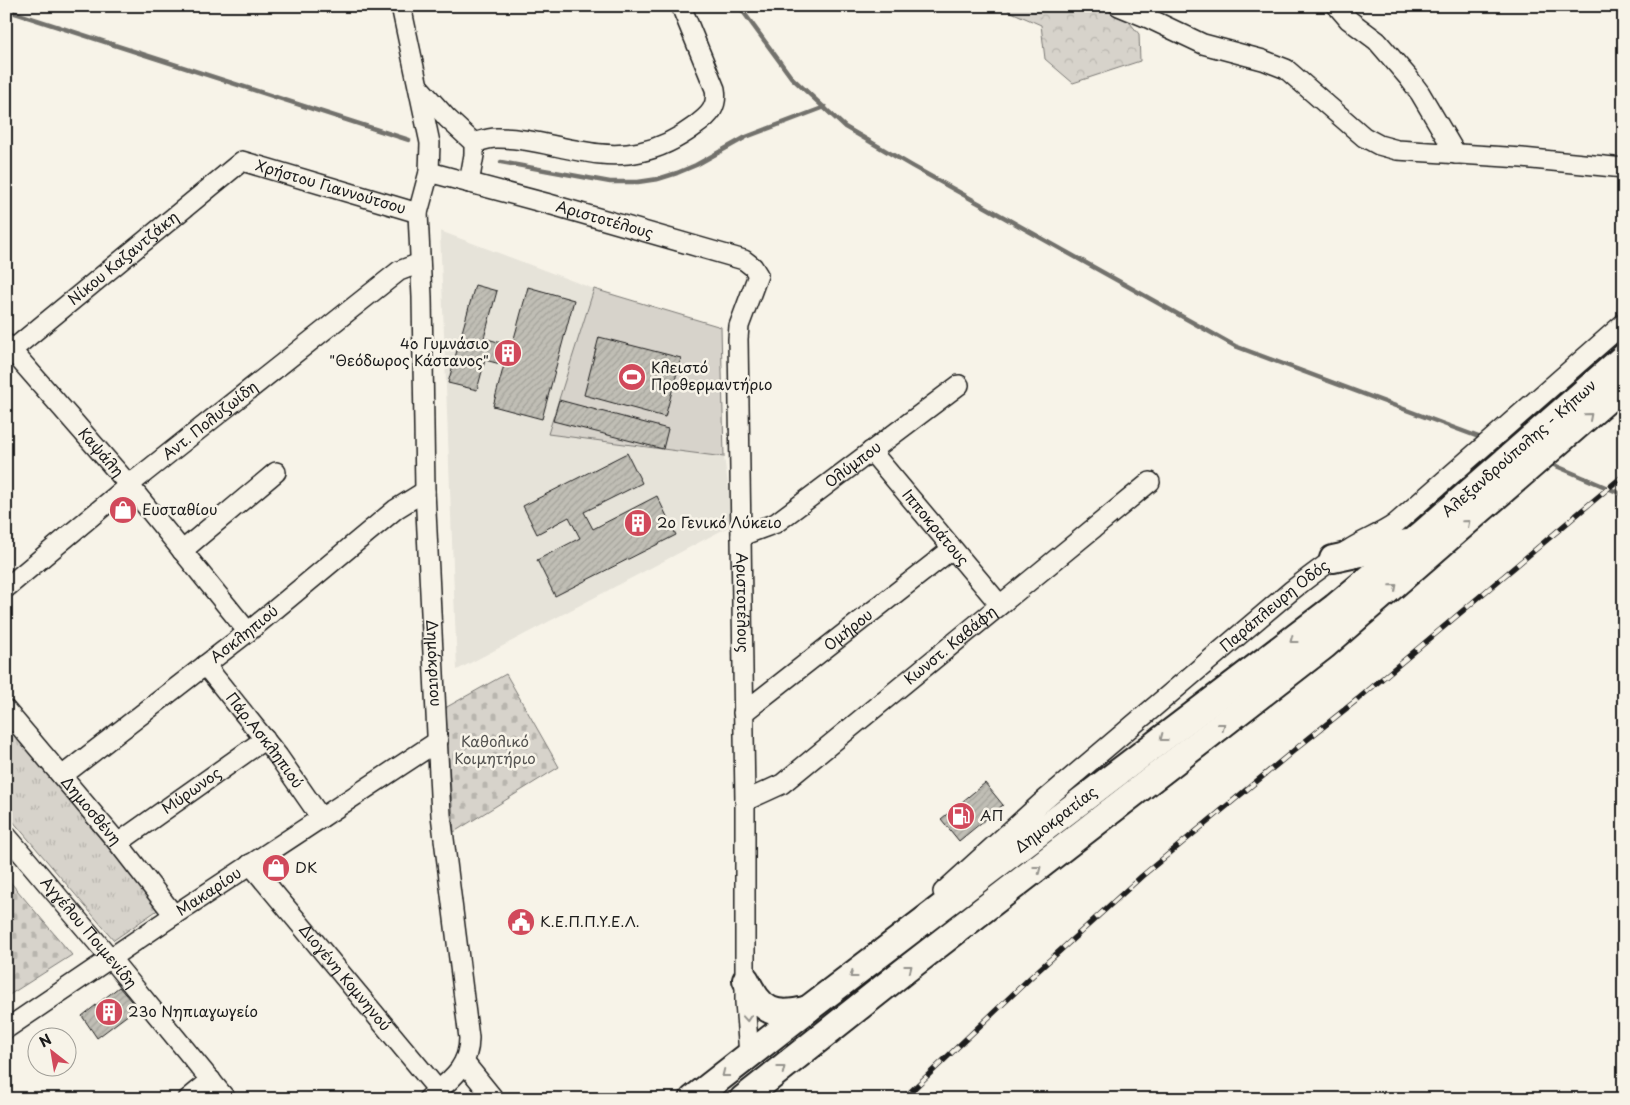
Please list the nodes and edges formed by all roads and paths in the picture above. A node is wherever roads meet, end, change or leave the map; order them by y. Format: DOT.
graph roads {
  1 [pos="401,6"];
  2 [pos="681,6"];
  3 [pos="1119,6"];
  4 [pos="1337,6"];
  5 [pos="418,86"];
  6 [pos="474,143"];
  7 [pos="1456,154"];
  8 [pos="242,161"];
  9 [pos="1624,168"];
  10 [pos="429,172"];
  11 [pos="469,184"];
  12 [pos="418,213"];
  13 [pos="420,263"];
  14 [pos="1623,324"];
  15 [pos="8,350"];
  16 [pos="1624,357"];
  17 [pos="959,385"];
  18 [pos="1624,385"];
  19 [pos="871,451"];
  20 [pos="276,472"];
  21 [pos="1150,482"];
  22 [pos="129,485"];
  23 [pos="425,491"];
  24 [pos="741,536"];
  25 [pos="1414,540"];
  26 [pos="952,549"];
  27 [pos="182,551"];
  28 [pos="1333,559"];
  29 [pos="6,588"];
  30 [pos="1000,605"];
  31 [pos="248,632"];
  32 [pos="205,665"];
  33 [pos="6,710"];
  34 [pos="744,713"];
  35 [pos="265,739"];
  36 [pos="438,741"];
  37 [pos="62,776"];
  38 [pos="745,800"];
  39 [pos="321,818"];
  40 [pos="6,835"];
  41 [pos="118,843"];
  42 [pos="250,864"];
  43 [pos="932,902"];
  44 [pos="174,915"];
  45 [pos="887,949"];
  46 [pos="111,959"];
  47 [pos="746,980"];
  48 [pos="808,1009"];
  49 [pos="6,1029"];
  50 [pos="749,1055"];
  51 [pos="464,1062"];
  52 [pos="211,1080"];
  53 [pos="433,1095"];
  54 [pos="188,1099"];
  55 [pos="226,1099"];
  56 [pos="494,1099"];
  57 [pos="693,1099"];
  58 [pos="743,1099"];
  1 -- 5 [label="street, Δημόκριτου"];
  2 -- 6 [label="street"];
  3 -- 7 [label="street"];
  4 -- 7 [label="street"];
  5 -- 6 [label="street"];
  5 -- 10 [label="street, Δημόκριτου"];
  6 -- 11 [label="street"];
  7 -- 9 [label="street"];
  8 -- 12 [label="street, Χρήστου Γιαννούτσου"];
  8 -- 15 [label="street, Νίκου Καζαντζάκη"];
  10 -- 11 [label="street, Αριστοτέλους"];
  10 -- 12 [label="street, Δημόκριτου"];
  11 -- 24 [label="street, Αριστοτέλους"];
  12 -- 13 [label="street, Δημόκριτου"];
  13 -- 22 [label="street, Αντ. Πολυζωίδη"];
  13 -- 23 [label="street, Δημόκριτου"];
  14 -- 25 [label="street"];
  15 -- 22 [label="street, Καψάλη"];
  16 -- 25 [label="highway, Αλεξανδρούπολης - Κήπων"];
  17 -- 19 [label="street, Ολύμπου"];
  25 -- 18 [label="highway, Αλεξανδρούπολης - Κήπων, one-way"];
  19 -- 24 [label="street, Ολύμπου"];
  19 -- 26 [label="street, Ιπποκράτους"];
  20 -- 27 [label="street"];
  21 -- 30 [label="street, Κωνστ. Καβάφη"];
  22 -- 27 [label="street, Καψάλη"];
  22 -- 29 [label="street, Αντ. Πολυζωίδη"];
  23 -- 31 [label="street, Ασκληπιού"];
  23 -- 36 [label="street, Δημόκριτου"];
  24 -- 34 [label="street, Αριστοτέλους"];
  25 -- 28 [label="highway"];
  25 -- 45 [label="highway, Δημοκρατίας, one-way"];
  58 -- 25 [label="highway, Δημοκρατίας, one-way"];
  26 -- 30 [label="street, Ιπποκράτους"];
  26 -- 34 [label="street, Ομήρου"];
  27 -- 31 [label="street, Καψάλη"];
  28 -- 43 [label="street, Παράπλευρη Οδός"];
  30 -- 38 [label="street, Κωνστ. Καβάφη"];
  31 -- 32 [label="street, Ασκληπιού"];
  32 -- 35 [label="street, Πάρ.Ασκληπιού"];
  32 -- 37 [label="street, Ασκληπιού"];
  33 -- 37 [label="street, Δημοσθένη"];
  34 -- 38 [label="street, Αριστοτέλους"];
  35 -- 39 [label="street, Πάρ.Ασκληπιού"];
  35 -- 41 [label="street, Μύρωνος"];
  36 -- 39 [label="street, Μακαρίου"];
  36 -- 51 [label="street, Δημόκριτου"];
  37 -- 41 [label="street, Δημοσθένη"];
  38 -- 47 [label="street, Αριστοτέλους"];
  39 -- 42 [label="street, Μακαρίου"];
  40 -- 46 [label="street, Αγγέλου Ποιμενίδη"];
  41 -- 44 [label="street, Δημοσθένη"];
  42 -- 44 [label="street, Μακαρίου"];
  42 -- 53 [label="street, Διογένη Κομνηνού"];
  43 -- 45 [label="highway"];
  44 -- 46 [label="street, Μακαρίου"];
  45 -- 48 [label="highway, Δημοκρατίας, one-way"];
  46 -- 49 [label="street, Μακαρίου"];
  46 -- 52 [label="street, Αγγέλου Ποιμενίδη"];
  47 -- 48 [label="highway"];
  47 -- 50 [label="street, Αριστοτέλους, one-way"];
  48 -- 50 [label="highway, Δημοκρατίας"];
  50 -- 57 [label="highway, Δημοκρατίας, one-way"];
  51 -- 53 [label="street"];
  51 -- 56 [label="street"];
  52 -- 54 [label="street"];
  52 -- 55 [label="street, Αγγέλου Ποιμενίδη"];
}
